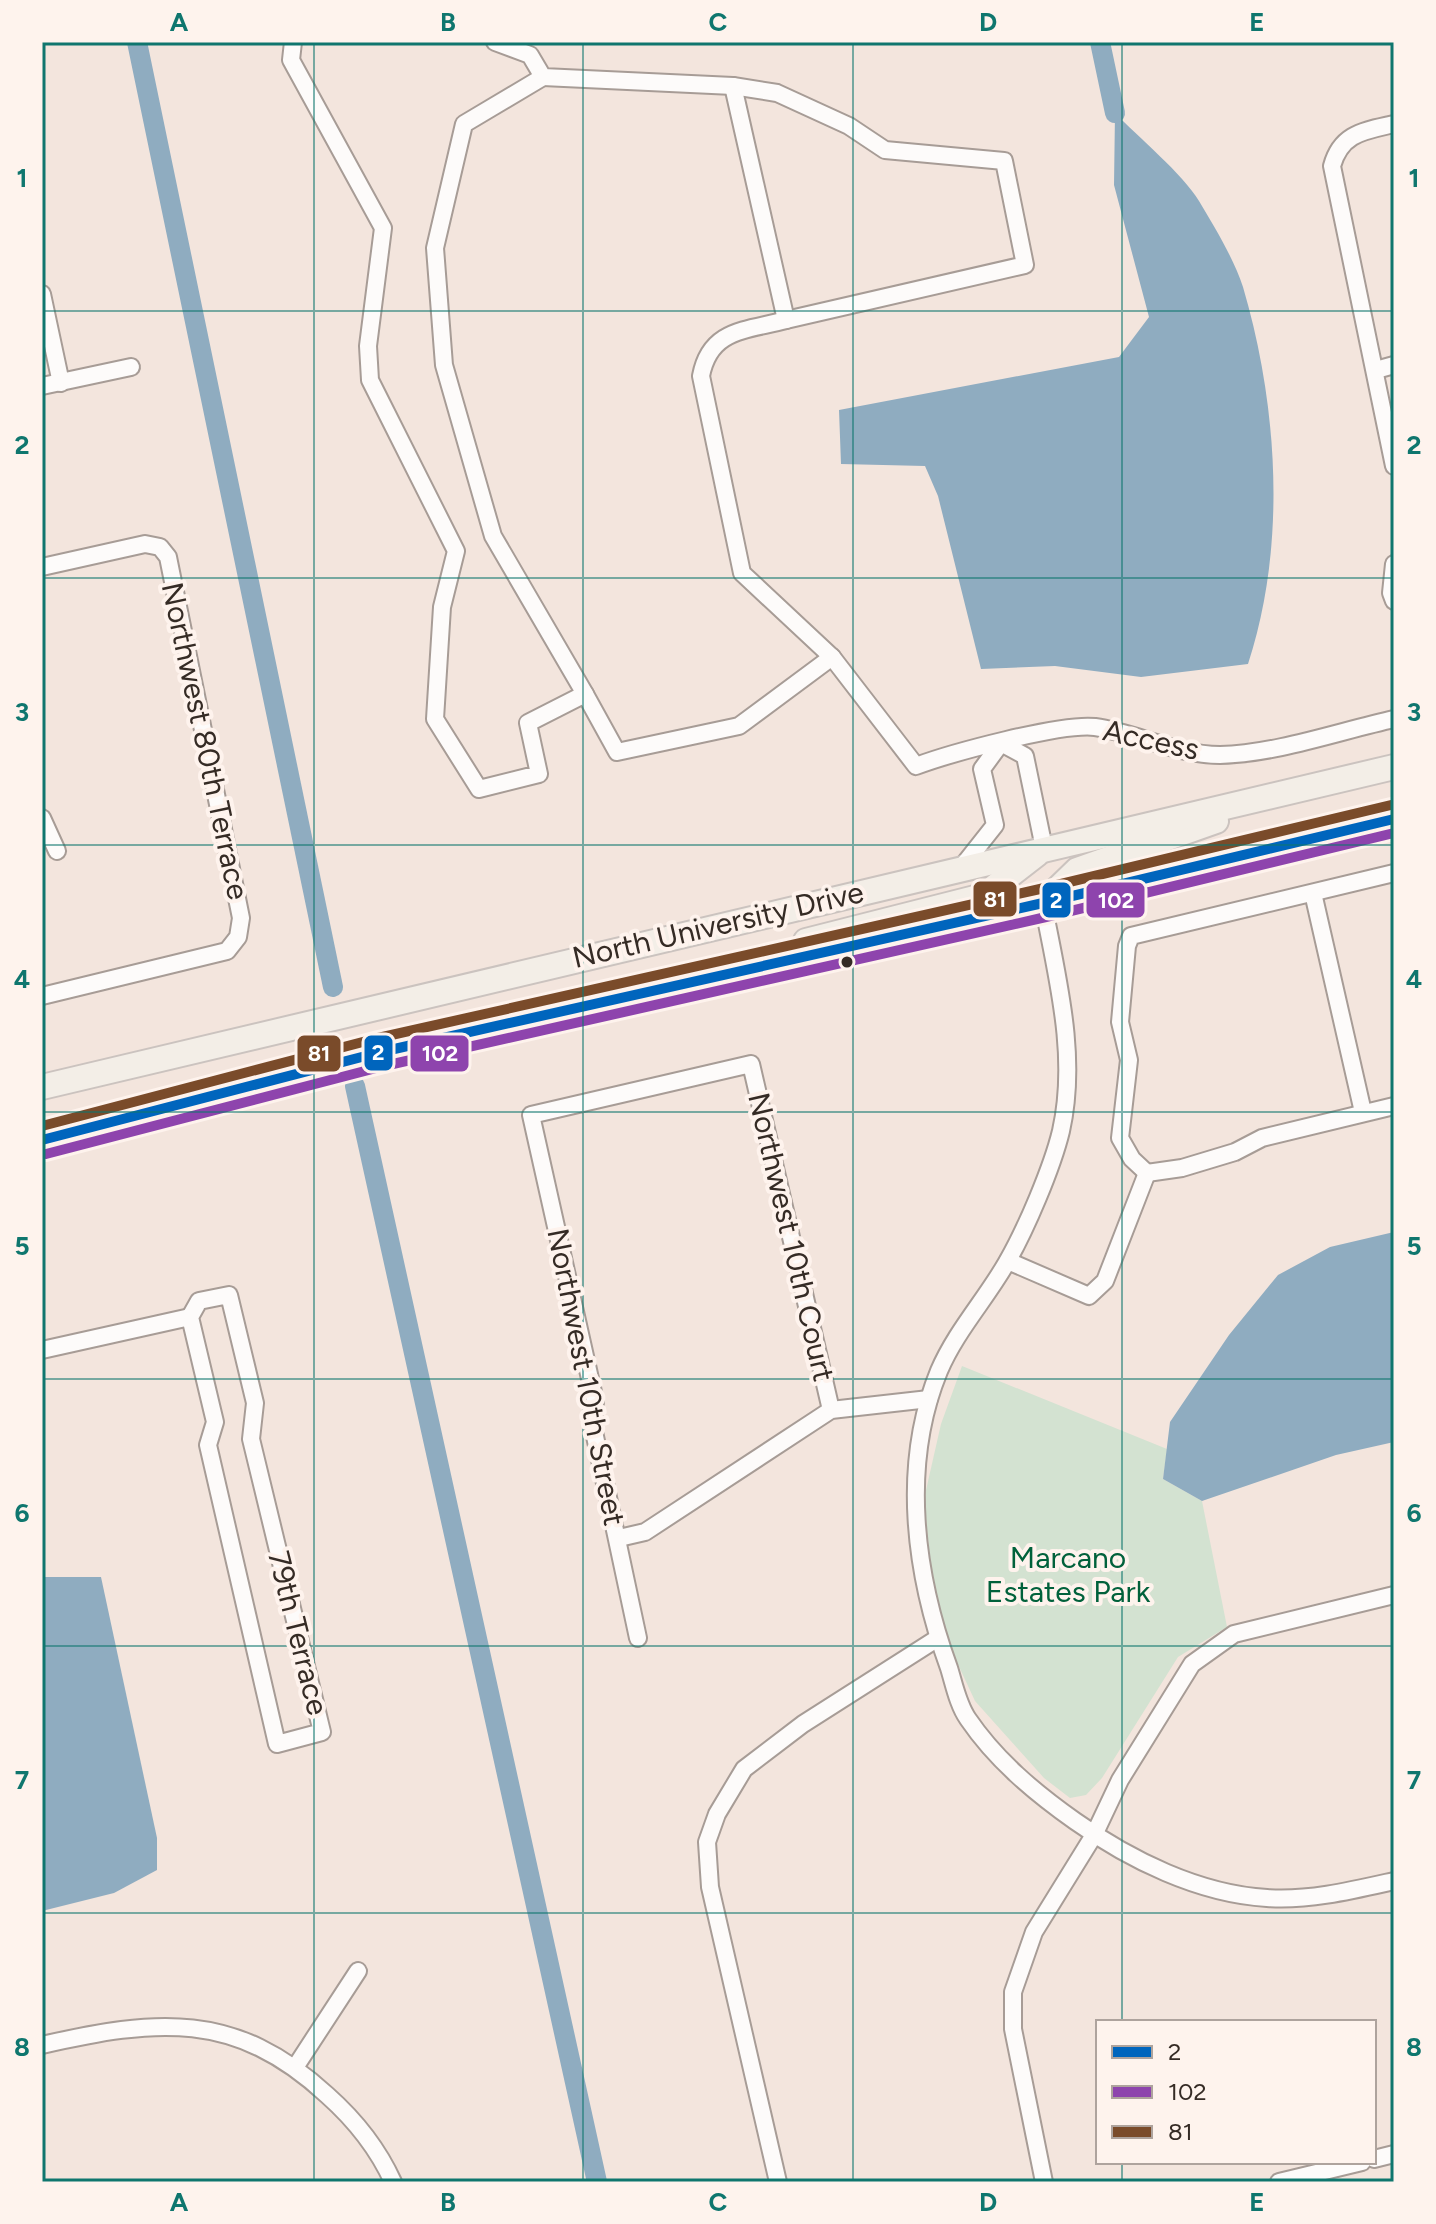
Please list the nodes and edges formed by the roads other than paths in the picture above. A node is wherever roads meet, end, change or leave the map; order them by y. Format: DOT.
graph roads {
  1 [pos="293,42"];
  2 [pos="495,42"];
  3 [pos="543,77"];
  4 [pos="733,86"];
  5 [pos="1394,124"];
  6 [pos="42,294"];
  7 [pos="786,320"];
  8 [pos="1394,365"];
  9 [pos="131,367"];
  10 [pos="1376,370"];
  11 [pos="61,383"];
  12 [pos="42,386"];
  13 [pos="1394,466"];
  14 [pos="1394,564"];
  15 [pos="42,567"];
  16 [pos="1393,597"];
  17 [pos="832,657"];
  18 [pos="585,694"];
  19 [pos="1394,719"];
  20 [pos="1001,743"];
  21 [pos="1394,767"];
  22 [pos="1275,793"];
  23 [pos="42,818"];
  24 [pos="1394,819"];
  25 [pos="1044,848"];
  26 [pos="57,851"];
  27 [pos="961,868"];
  28 [pos="1394,873"];
  29 [pos="1313,893"];
  30 [pos="1043,903"];
  31 [pos="722,976"];
  32 [pos="42,996"];
  33 [pos="42,1087"];
  34 [pos="1394,1106"];
  35 [pos="1363,1112"];
  36 [pos="531,1115"];
  37 [pos="42,1140"];
  38 [pos="1147,1173"];
  39 [pos="1008,1261"];
  40 [pos="190,1317"];
  41 [pos="42,1350"];
  42 [pos="929,1399"];
  43 [pos="831,1410"];
  44 [pos="619,1538"];
  45 [pos="1394,1595"];
  46 [pos="638,1638"];
  47 [pos="938,1638"];
  48 [pos="1094,1835"];
  49 [pos="1394,1881"];
  50 [pos="358,1971"];
  51 [pos="42,2045"];
  52 [pos="296,2066"];
  53 [pos="1354,2164"];
  54 [pos="393,2182"];
  55 [pos="778,2182"];
  56 [pos="1044,2182"];
  57 [pos="1279,2182"];
  1 -- 18 [label="street"];
  2 -- 3 [label="street"];
  3 -- 4 [label="street"];
  3 -- 18 [label="street"];
  4 -- 7 [label="street"];
  4 -- 7 [label="street"];
  5 -- 10 [label="street"];
  6 -- 11 [label="street"];
  7 -- 17 [label="street"];
  8 -- 10 [label="street"];
  9 -- 11 [label="street"];
  10 -- 13 [label="street"];
  11 -- 12 [label="street"];
  14 -- 16 [label="street"];
  15 -- 32 [label="street, Northwest 80th Terrace"];
  17 -- 18 [label="street"];
  17 -- 20 [label="street, Access"];
  19 -- 20 [label="street, Access"];
  20 -- 25 [label="street"];
  20 -- 27 [label="street"];
  21 -- 22 [label="main road, North University Drive"];
  22 -- 25 [label="main road, North University Drive"];
  22 -- 30 [label="main road"];
  23 -- 26 [label="street"];
  24 -- 30 [label="main road, North University Drive"];
  25 -- 27 [label="main road, North University Drive"];
  25 -- 31 [label="main road"];
  27 -- 33 [label="main road, North University Drive"];
  28 -- 29 [label="street"];
  29 -- 35 [label="street"];
  29 -- 38 [label="street"];
  30 -- 31 [label="main road, North University Drive"];
  30 -- 39 [label="street"];
  31 -- 37 [label="main road, North University Drive"];
  34 -- 35 [label="street"];
  35 -- 38 [label="street"];
  36 -- 43 [label="street, Northwest 10th Court"];
  36 -- 44 [label="street, Northwest 10th Street"];
  38 -- 39 [label="street"];
  39 -- 42 [label="street"];
  40 -- 40 [label="street, 79th Terrace"];
  40 -- 41 [label="street"];
  42 -- 43 [label="street"];
  42 -- 47 [label="street"];
  43 -- 44 [label="street"];
  44 -- 46 [label="street, Northwest 10th Street"];
  45 -- 48 [label="street"];
  47 -- 48 [label="street"];
  47 -- 55 [label="street"];
  48 -- 49 [label="street"];
  48 -- 56 [label="street"];
  50 -- 52 [label="street"];
  51 -- 52 [label="street"];
  52 -- 54 [label="street"];
  53 -- 57 [label="street"];
}
